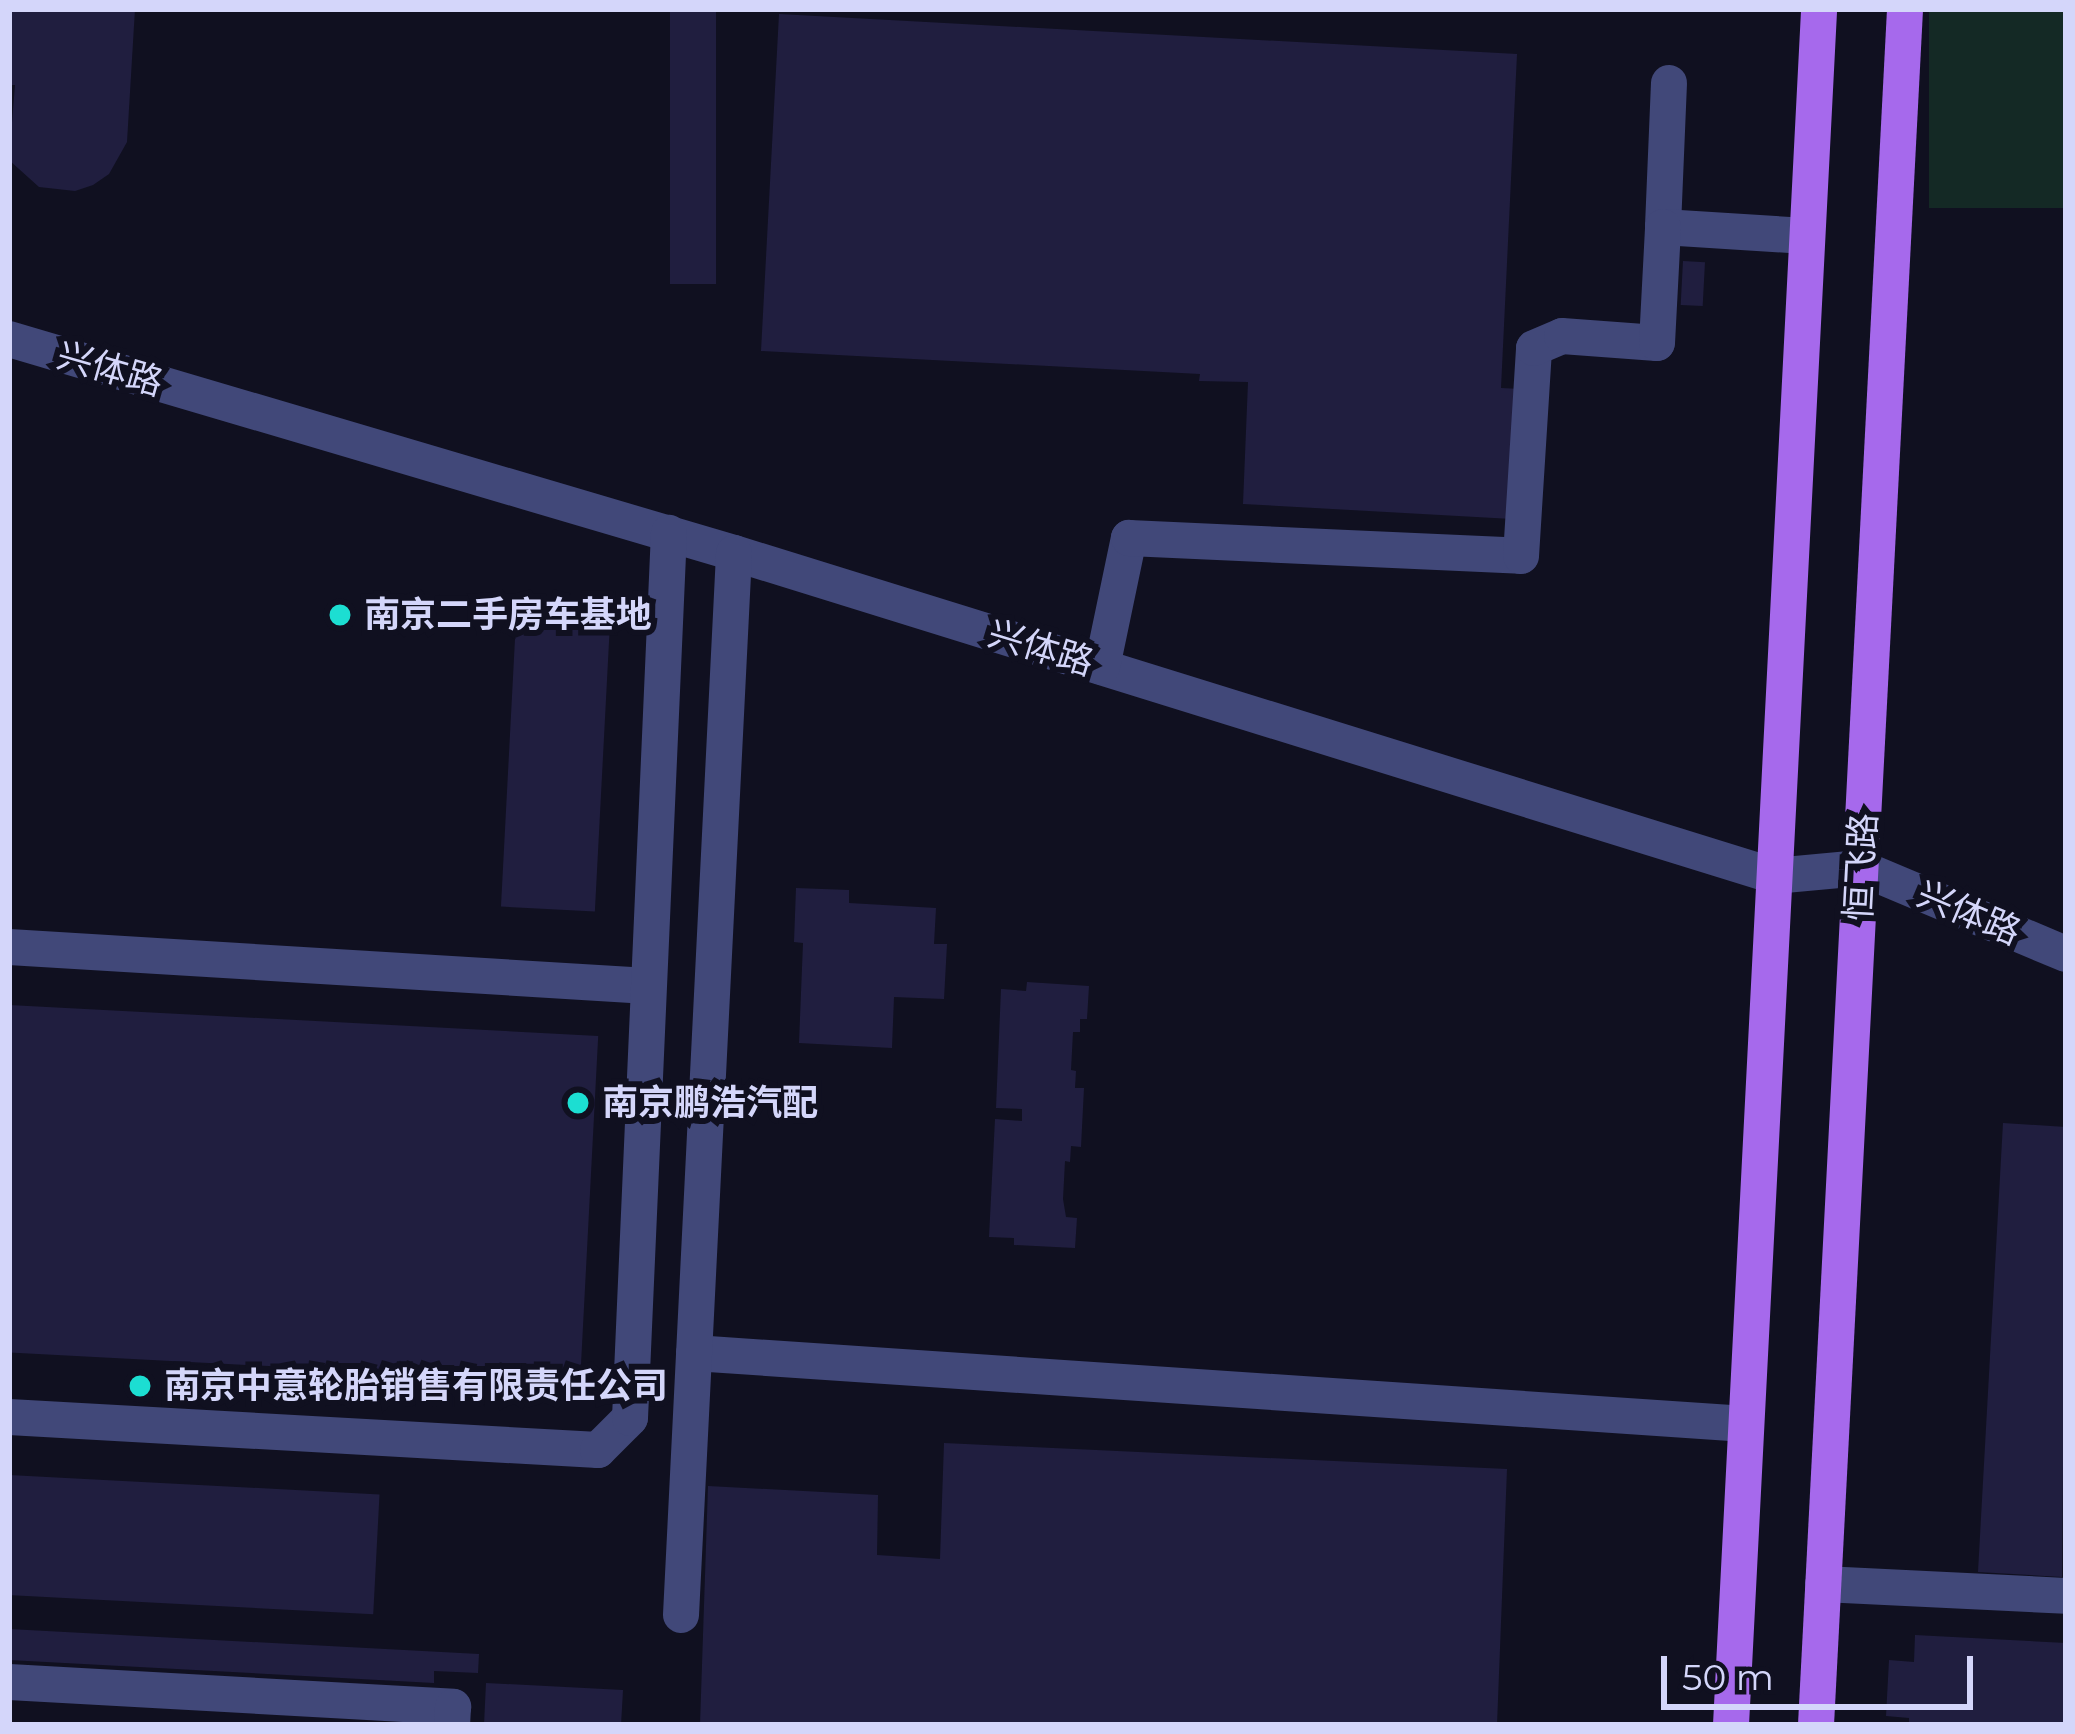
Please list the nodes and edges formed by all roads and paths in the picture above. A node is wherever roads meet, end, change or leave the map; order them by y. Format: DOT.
graph roads {
  1 [pos="1819,9"];
  2 [pos="1905,9"];
  3 [pos="1670,82"];
  4 [pos="1663,227"];
  5 [pos="1806,236"];
  6 [pos="9,339"];
  7 [pos="669,532"];
  8 [pos="734,553"];
  9 [pos="1102,668"];
  10 [pos="1862,868"];
  11 [pos="1774,876"];
  12 [pos="9,947"];
  13 [pos="2066,954"];
  14 [pos="648,986"];
  15 [pos="694,1353"];
  16 [pos="9,1417"];
  17 [pos="1746,1424"];
  18 [pos="1823,1584"];
  19 [pos="2066,1597"];
  20 [pos="681,1616"];
  21 [pos="9,1682"];
  22 [pos="452,1725"];
  23 [pos="1731,1725"];
  24 [pos="1816,1725"];
  1 -- 5 [label="main road"];
  2 -- 10 [label="main road, 恒飞路"];
  3 -- 4 [label="lane"];
  4 -- 5 [label="lane"];
  4 -- 9 [label="lane"];
  5 -- 11 [label="main road"];
  6 -- 7 [label="lane, 兴体路"];
  7 -- 8 [label="lane, 兴体路"];
  7 -- 14 [label="lane"];
  8 -- 9 [label="lane, 兴体路"];
  8 -- 15 [label="lane"];
  9 -- 11 [label="lane, 兴体路"];
  10 -- 11 [label="lane, 兴体路"];
  10 -- 13 [label="lane, 兴体路"];
  10 -- 18 [label="main road, 恒飞路"];
  11 -- 17 [label="main road"];
  12 -- 14 [label="lane"];
  14 -- 16 [label="lane"];
  15 -- 17 [label="lane"];
  15 -- 20 [label="lane"];
  17 -- 23 [label="main road"];
  18 -- 19 [label="lane"];
  18 -- 24 [label="main road, 恒飞路"];
  21 -- 22 [label="lane"];
}
